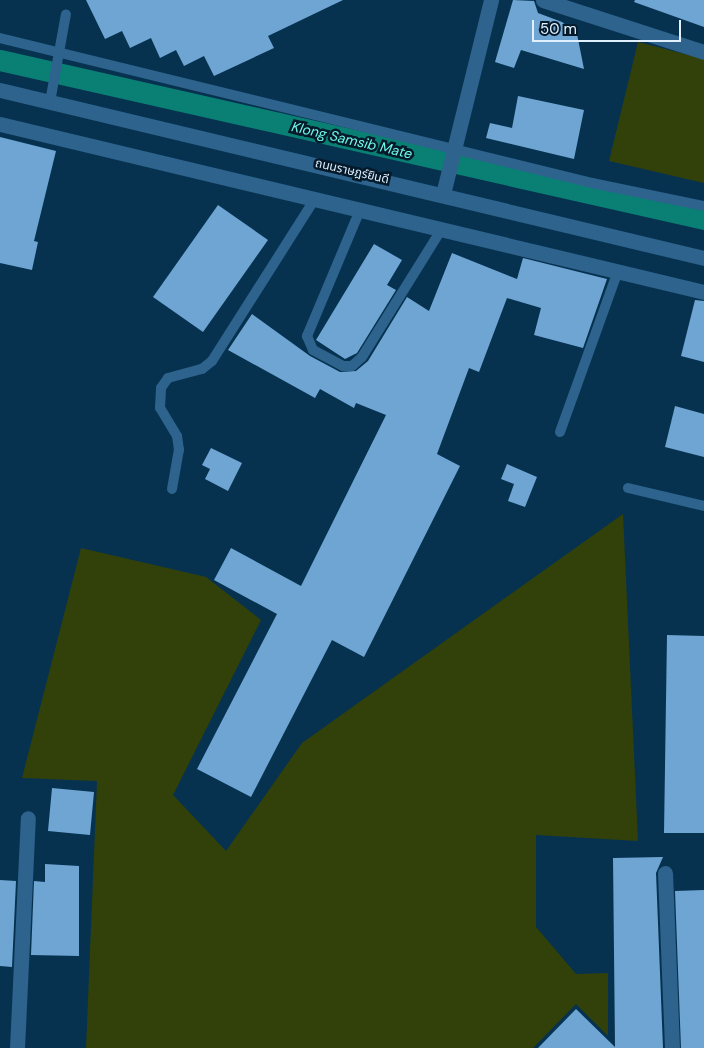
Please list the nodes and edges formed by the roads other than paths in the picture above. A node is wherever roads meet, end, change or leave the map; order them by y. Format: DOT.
graph roads {
  1 [pos="491,0"];
  2 [pos="543,0"];
  3 [pos="66,14"];
  4 [pos="0,38"];
  5 [pos="704,52"];
  6 [pos="61,54"];
  7 [pos="0,90"];
  8 [pos="50,102"];
  9 [pos="0,124"];
  10 [pos="454,150"];
  11 [pos="445,188"];
  12 [pos="315,199"];
  13 [pos="704,206"];
  14 [pos="360,210"];
  15 [pos="440,230"];
  16 [pos="704,258"];
  17 [pos="618,271"];
  18 [pos="704,292"];
  19 [pos="560,432"];
  20 [pos="628,488"];
  21 [pos="172,489"];
  22 [pos="704,506"];
  23 [pos="28,818"];
  24 [pos="666,873"];
  25 [pos="17,1048"];
  26 [pos="672,1048"];
  1 -- 10 [label="main road"];
  2 -- 5 [label="main road"];
  3 -- 6 [label="lane"];
  4 -- 6 [label="lane"];
  6 -- 8 [label="lane"];
  6 -- 10 [label="lane"];
  7 -- 8 [label="main road, ถนนราษฎร์ยินดี"];
  8 -- 11 [label="main road, ถนนราษฎร์ยินดี"];
  9 -- 12 [label="main road"];
  10 -- 11 [label="main road"];
  10 -- 13 [label="lane"];
  11 -- 16 [label="main road, ถนนราษฎร์ยินดี"];
  12 -- 14 [label="main road"];
  12 -- 21 [label="lane"];
  14 -- 15 [label="main road"];
  14 -- 15 [label="lane"];
  15 -- 17 [label="main road"];
  17 -- 18 [label="main road"];
  17 -- 19 [label="lane"];
  20 -- 22 [label="lane"];
  23 -- 25 [label="main road"];
  24 -- 26 [label="main road"];
}
